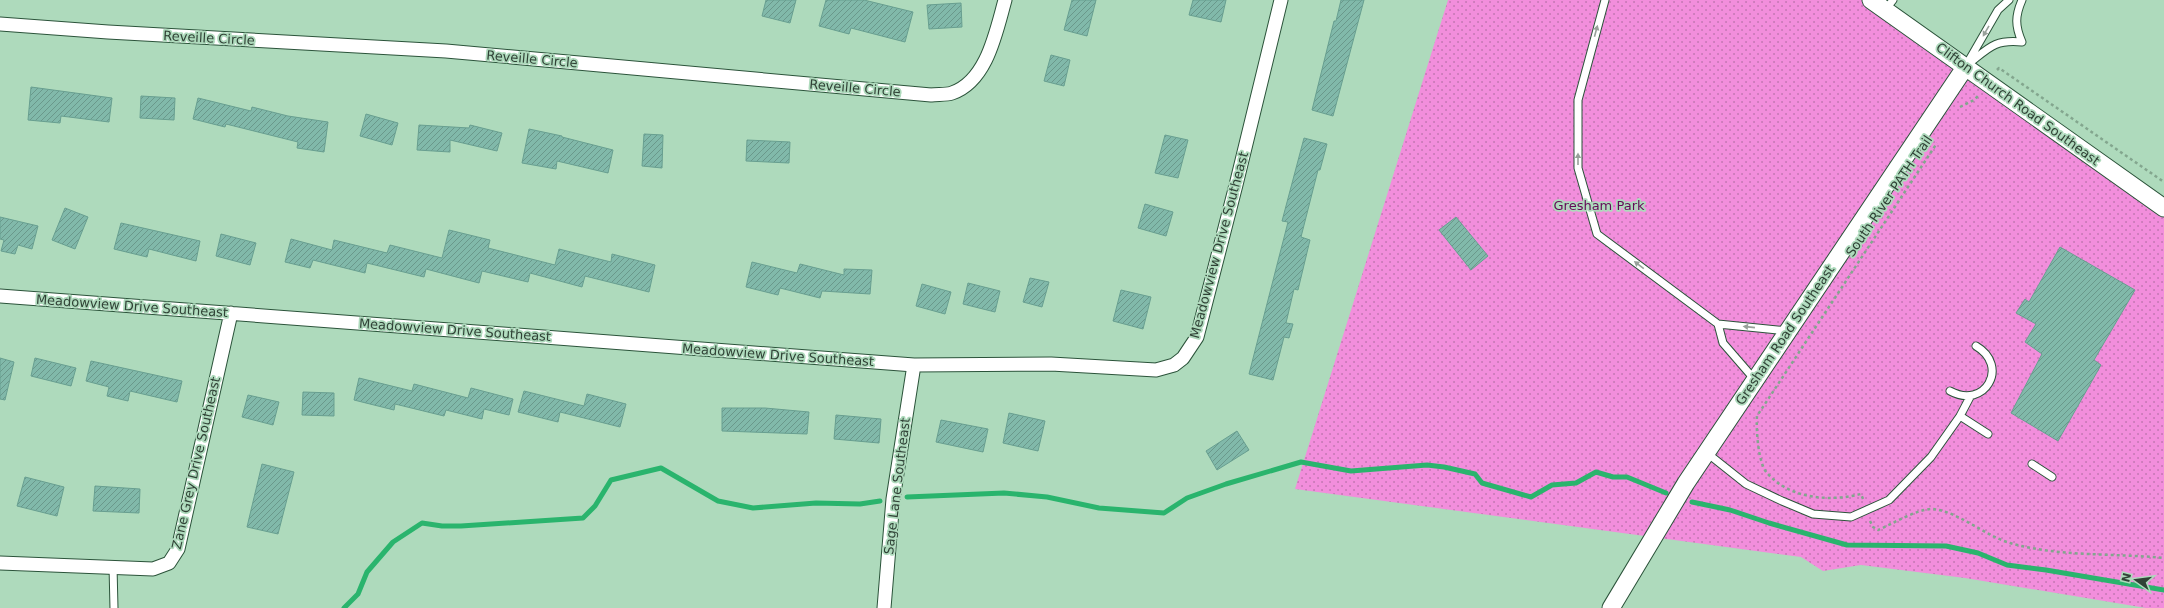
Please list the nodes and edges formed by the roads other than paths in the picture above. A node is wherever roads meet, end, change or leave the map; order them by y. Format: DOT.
graph roads {
  1 [pos="1005,0"];
  2 [pos="1281,0"];
  3 [pos="1605,0"];
  4 [pos="1871,0"];
  5 [pos="2009,0"];
  6 [pos="2022,0"];
  7 [pos="1889,5"];
  8 [pos="0,24"];
  9 [pos="1966,66"];
  10 [pos="2164,208"];
  11 [pos="0,296"];
  12 [pos="230,313"];
  13 [pos="1718,324"];
  14 [pos="1788,331"];
  15 [pos="1976,346"];
  16 [pos="914,365"];
  17 [pos="1755,380"];
  18 [pos="1950,391"];
  19 [pos="1970,396"];
  20 [pos="1960,416"];
  21 [pos="1988,434"];
  22 [pos="1707,453"];
  23 [pos="2032,464"];
  24 [pos="2052,476"];
  25 [pos="0,563"];
  26 [pos="113,566"];
  27 [pos="114,608"];
  28 [pos="884,608"];
  29 [pos="1611,608"];
  1 -- 8 [label="street, Reveille Circle"];
  2 -- 16 [label="street, Meadowview Drive Southeast"];
  13 -- 3 [label="lane, one-way"];
  4 -- 7 [label="street, Clifton Church Road Southeast"];
  5 -- 9 [label="lane, one-way"];
  6 -- 9 [label="lane"];
  7 -- 9 [label="street, Clifton Church Road Southeast"];
  9 -- 10 [label="street, Clifton Church Road Southeast"];
  9 -- 14 [label="street, Gresham Road Southeast"];
  11 -- 12 [label="street, Meadowview Drive Southeast"];
  12 -- 16 [label="street, Meadowview Drive Southeast"];
  12 -- 26 [label="street, Zane Grey Drive Southeast"];
  14 -- 13 [label="lane, one-way"];
  13 -- 17 [label="lane"];
  14 -- 17 [label="street, Gresham Road Southeast"];
  15 -- 19 [label="lane"];
  16 -- 28 [label="street, Sage Lane Southeast"];
  17 -- 22 [label="street, Gresham Road Southeast"];
  18 -- 19 [label="lane"];
  19 -- 20 [label="lane"];
  20 -- 21 [label="lane"];
  20 -- 22 [label="lane"];
  22 -- 29 [label="street, Gresham Road Southeast"];
  23 -- 24 [label="lane"];
  25 -- 26 [label="street, Zane Grey Drive Southeast"];
  26 -- 27 [label="lane"];
}
